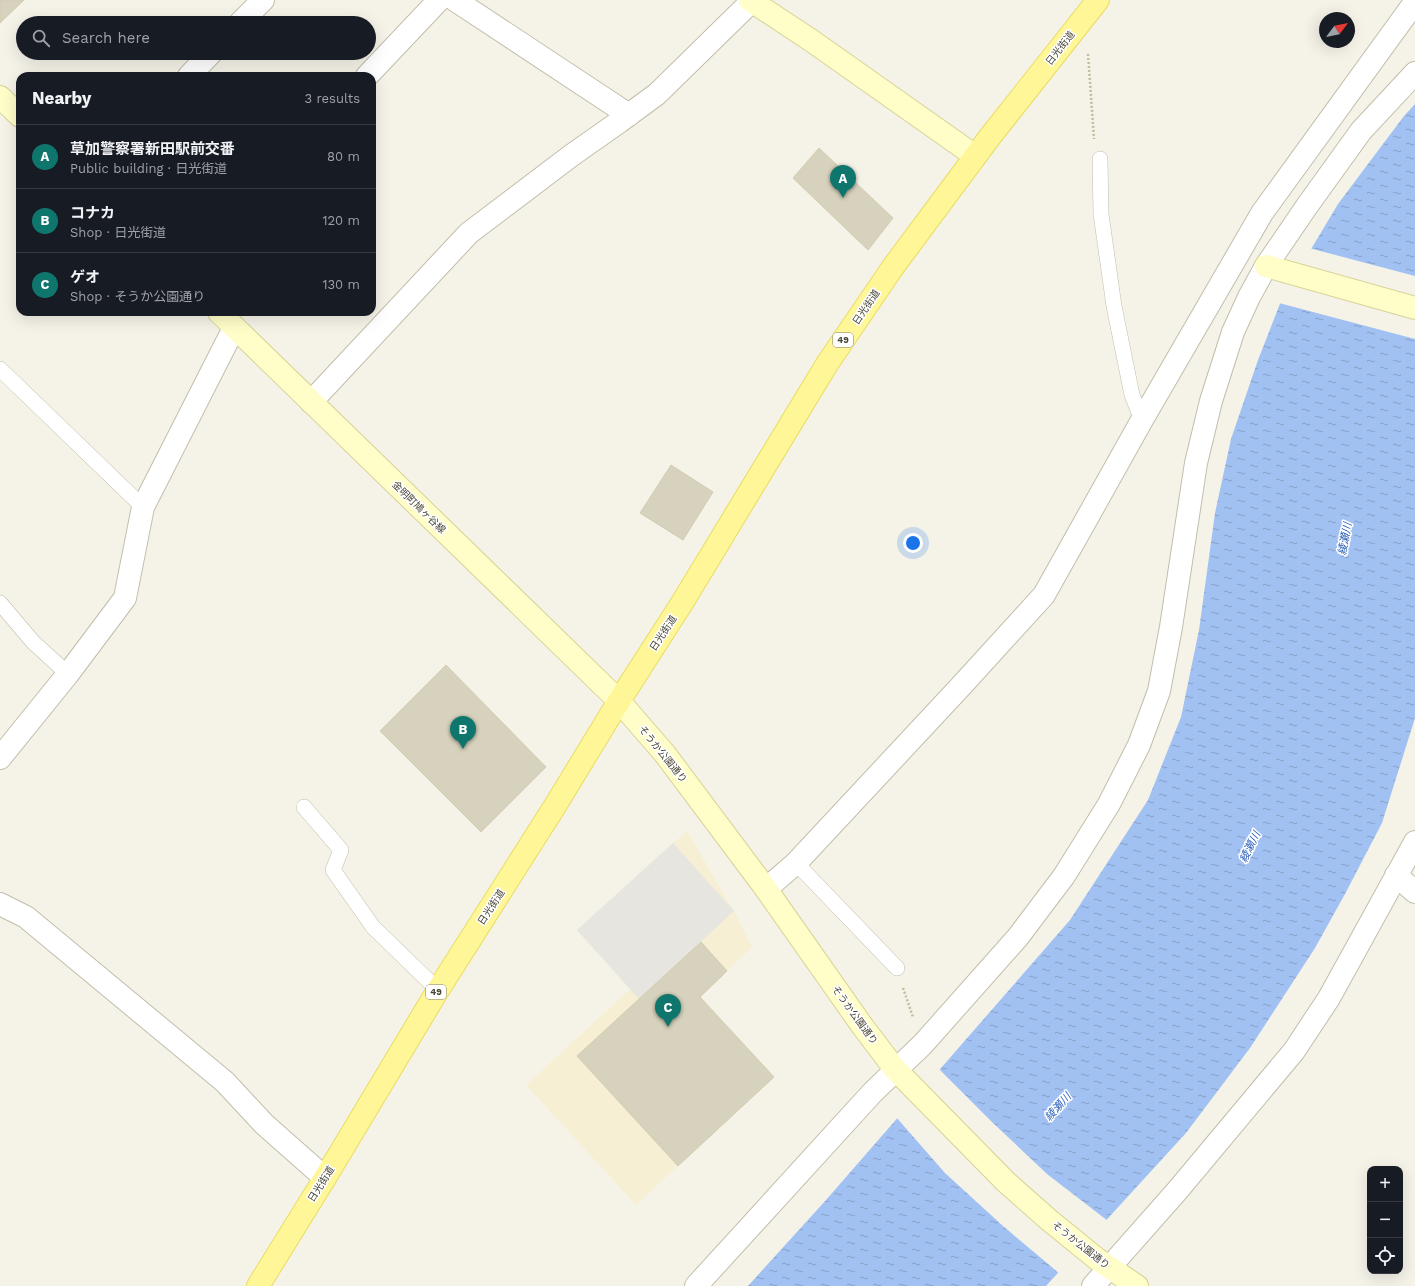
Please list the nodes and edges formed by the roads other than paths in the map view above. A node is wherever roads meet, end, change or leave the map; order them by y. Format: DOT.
graph roads {
  1 [pos="262,0"];
  2 [pos="439,0"];
  3 [pos="455,0"];
  4 [pos="752,1"];
  5 [pos="1415,2"];
  6 [pos="1091,8"];
  7 [pos="247,16"];
  8 [pos="206,60"];
  9 [pos="196,72"];
  10 [pos="371,72"];
  11 [pos="1415,73"];
  12 [pos="0,97"];
  13 [pos="16,112"];
  14 [pos="629,115"];
  15 [pos="975,156"];
  16 [pos="1100,158"];
  17 [pos="1266,266"];
  18 [pos="1415,308"];
  19 [pos="223,316"];
  20 [pos="234,328"];
  21 [pos="0,369"];
  22 [pos="311,402"];
  23 [pos="1142,420"];
  24 [pos="143,507"];
  25 [pos="0,603"];
  26 [pos="68,674"];
  27 [pos="619,701"];
  28 [pos="0,758"];
  29 [pos="304,807"];
  30 [pos="1415,842"];
  31 [pos="796,863"];
  32 [pos="1396,875"];
  33 [pos="766,889"];
  34 [pos="1415,892"];
  35 [pos="0,904"];
  36 [pos="897,968"];
  37 [pos="438,990"];
  38 [pos="895,1069"];
  39 [pos="325,1178"];
  40 [pos="1104,1264"];
  41 [pos="258,1286"];
  42 [pos="696,1286"];
  43 [pos="1093,1286"];
  44 [pos="1137,1286"];
  1 -- 7 [label="street"];
  2 -- 10 [label="street"];
  3 -- 14 [label="street"];
  4 -- 14 [label="street"];
  4 -- 15 [label="street"];
  5 -- 23 [label="street"];
  6 -- 15 [label="main road, 日光街道 / 49"];
  8 -- 9 [label="street"];
  11 -- 17 [label="street"];
  12 -- 13 [label="street"];
  14 -- 22 [label="street"];
  15 -- 27 [label="main road, 日光街道 / 49"];
  16 -- 23 [label="lane"];
  17 -- 18 [label="street"];
  17 -- 38 [label="street"];
  19 -- 20 [label="street, 金明町鳩ヶ谷線"];
  20 -- 22 [label="street, 金明町鳩ヶ谷線"];
  20 -- 24 [label="street"];
  21 -- 24 [label="lane"];
  22 -- 27 [label="street, 金明町鳩ヶ谷線"];
  23 -- 31 [label="street"];
  24 -- 26 [label="street"];
  25 -- 26 [label="lane"];
  26 -- 28 [label="street"];
  27 -- 33 [label="street, そうか公園通り"];
  27 -- 37 [label="main road, 日光街道 / 49"];
  29 -- 37 [label="lane"];
  30 -- 32 [label="street"];
  31 -- 33 [label="street"];
  31 -- 36 [label="lane"];
  32 -- 34 [label="street"];
  32 -- 40 [label="street"];
  33 -- 38 [label="street, そうか公園通り"];
  35 -- 39 [label="street"];
  37 -- 39 [label="main road, 日光街道 / 49"];
  38 -- 40 [label="street, そうか公園通り"];
  38 -- 42 [label="street"];
  39 -- 41 [label="main road, 日光街道 / 49"];
  40 -- 43 [label="street"];
  40 -- 44 [label="street, そうか公園通り"];
}
